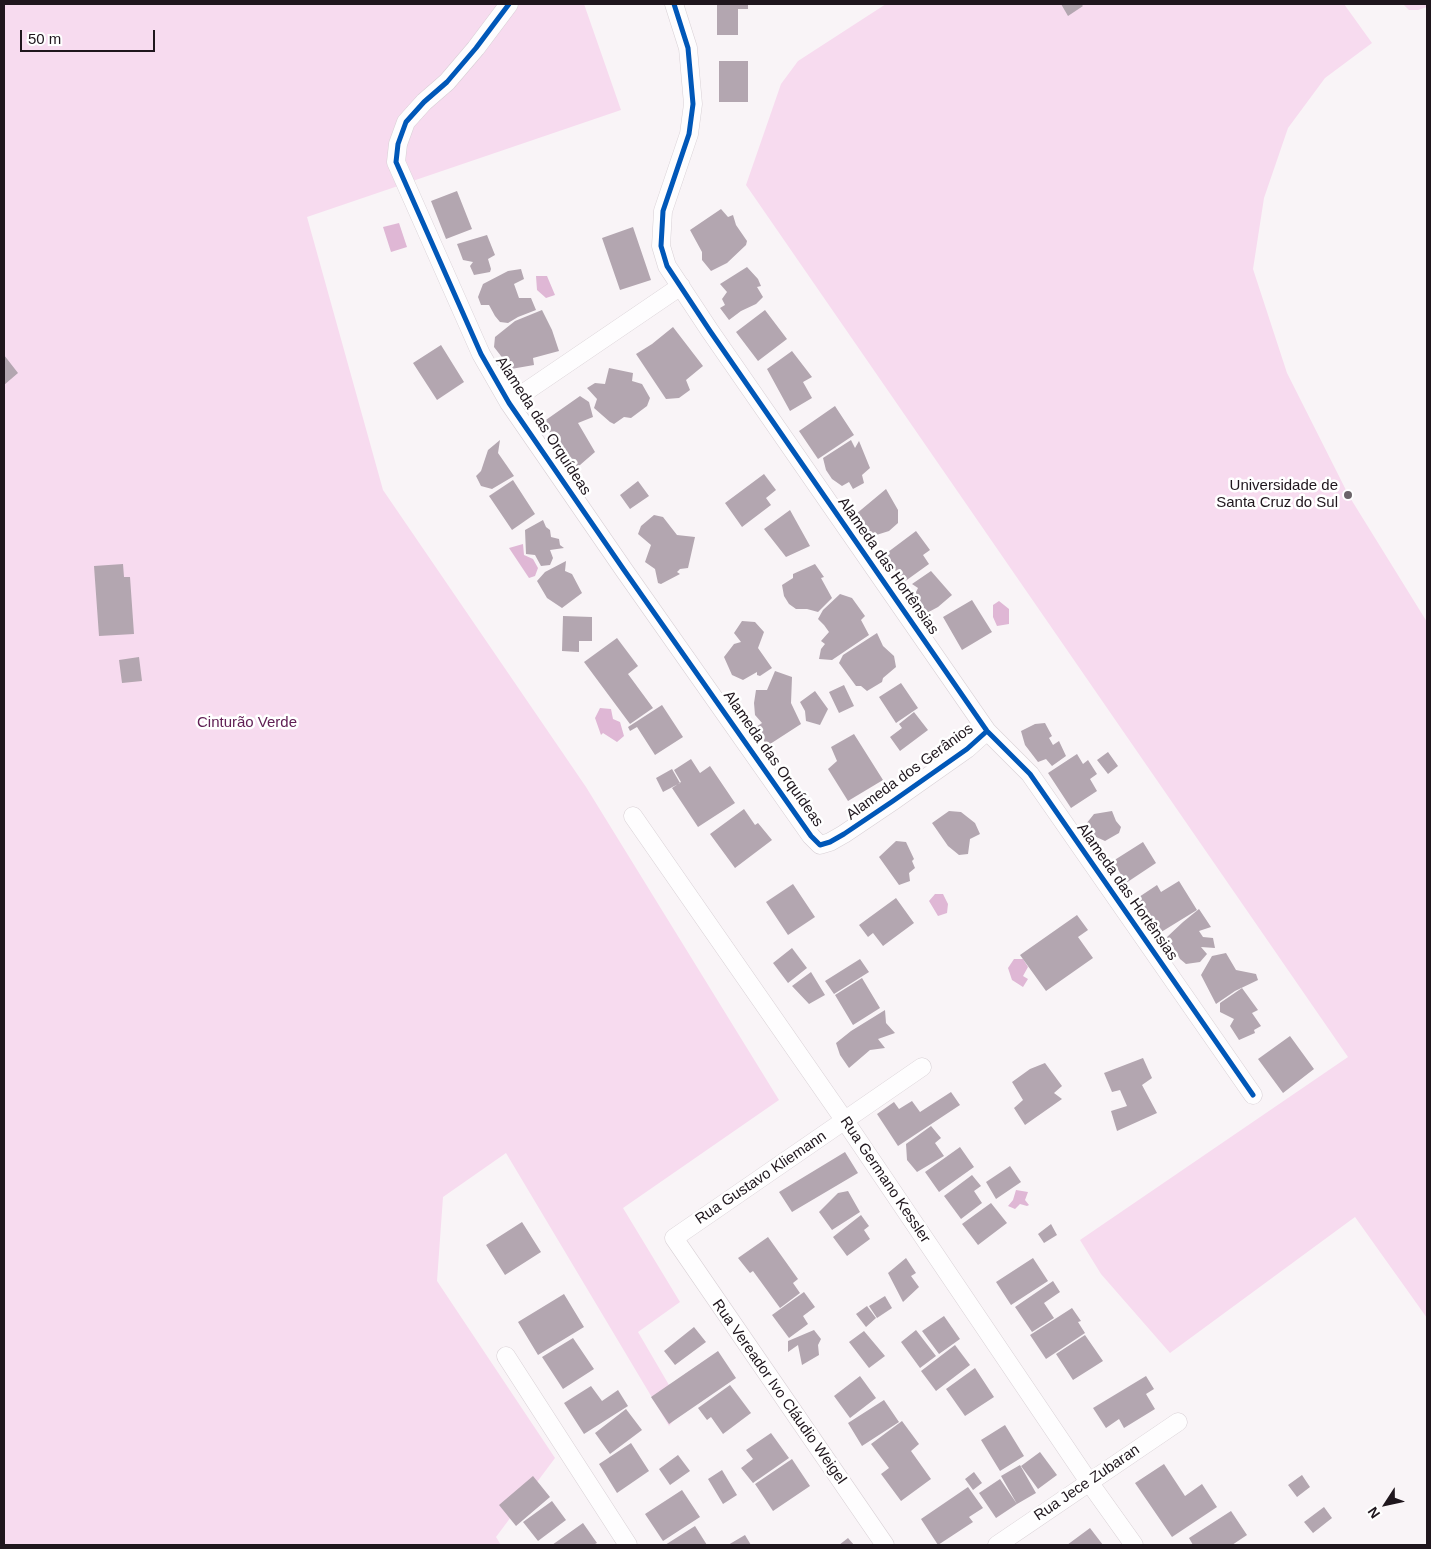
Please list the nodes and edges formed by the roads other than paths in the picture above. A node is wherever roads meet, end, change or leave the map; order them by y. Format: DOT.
graph roads {
  1 [pos="509,4"];
  2 [pos="674,4"];
  3 [pos="681,286"];
  4 [pos="510,403"];
  5 [pos="987,731"];
  6 [pos="633,816"];
  7 [pos="820,845"];
  8 [pos="922,1067"];
  9 [pos="1253,1095"];
  10 [pos="845,1121"];
  11 [pos="674,1238"];
  12 [pos="506,1356"];
  13 [pos="1178,1422"];
  14 [pos="1089,1482"];
  15 [pos="628,1545"];
  16 [pos="885,1545"];
  17 [pos="997,1545"];
  18 [pos="1134,1545"];
  1 -- 4 [label="street, Alameda das Orquídeas"];
  2 -- 3 [label="street, Alameda das Hortênsias"];
  3 -- 4 [label="street"];
  3 -- 5 [label="street, Alameda das Hortênsias"];
  4 -- 7 [label="street, Alameda das Orquídeas"];
  5 -- 7 [label="street, Alameda dos Gerânios"];
  5 -- 9 [label="street, Alameda das Hortênsias"];
  6 -- 10 [label="street, Rua Germano Kessler"];
  8 -- 10 [label="street, Rua Gustavo Kliemann"];
  10 -- 11 [label="street, Rua Gustavo Kliemann"];
  10 -- 14 [label="street, Rua Germano Kessler"];
  11 -- 16 [label="street, Rua Vereador Ivo Cláudio Weigel"];
  12 -- 15 [label="street"];
  13 -- 14 [label="street, Rua Jece Zubaran"];
  14 -- 17 [label="street, Rua Jece Zubaran"];
  14 -- 18 [label="street, Rua Germano Kessler"];
}
